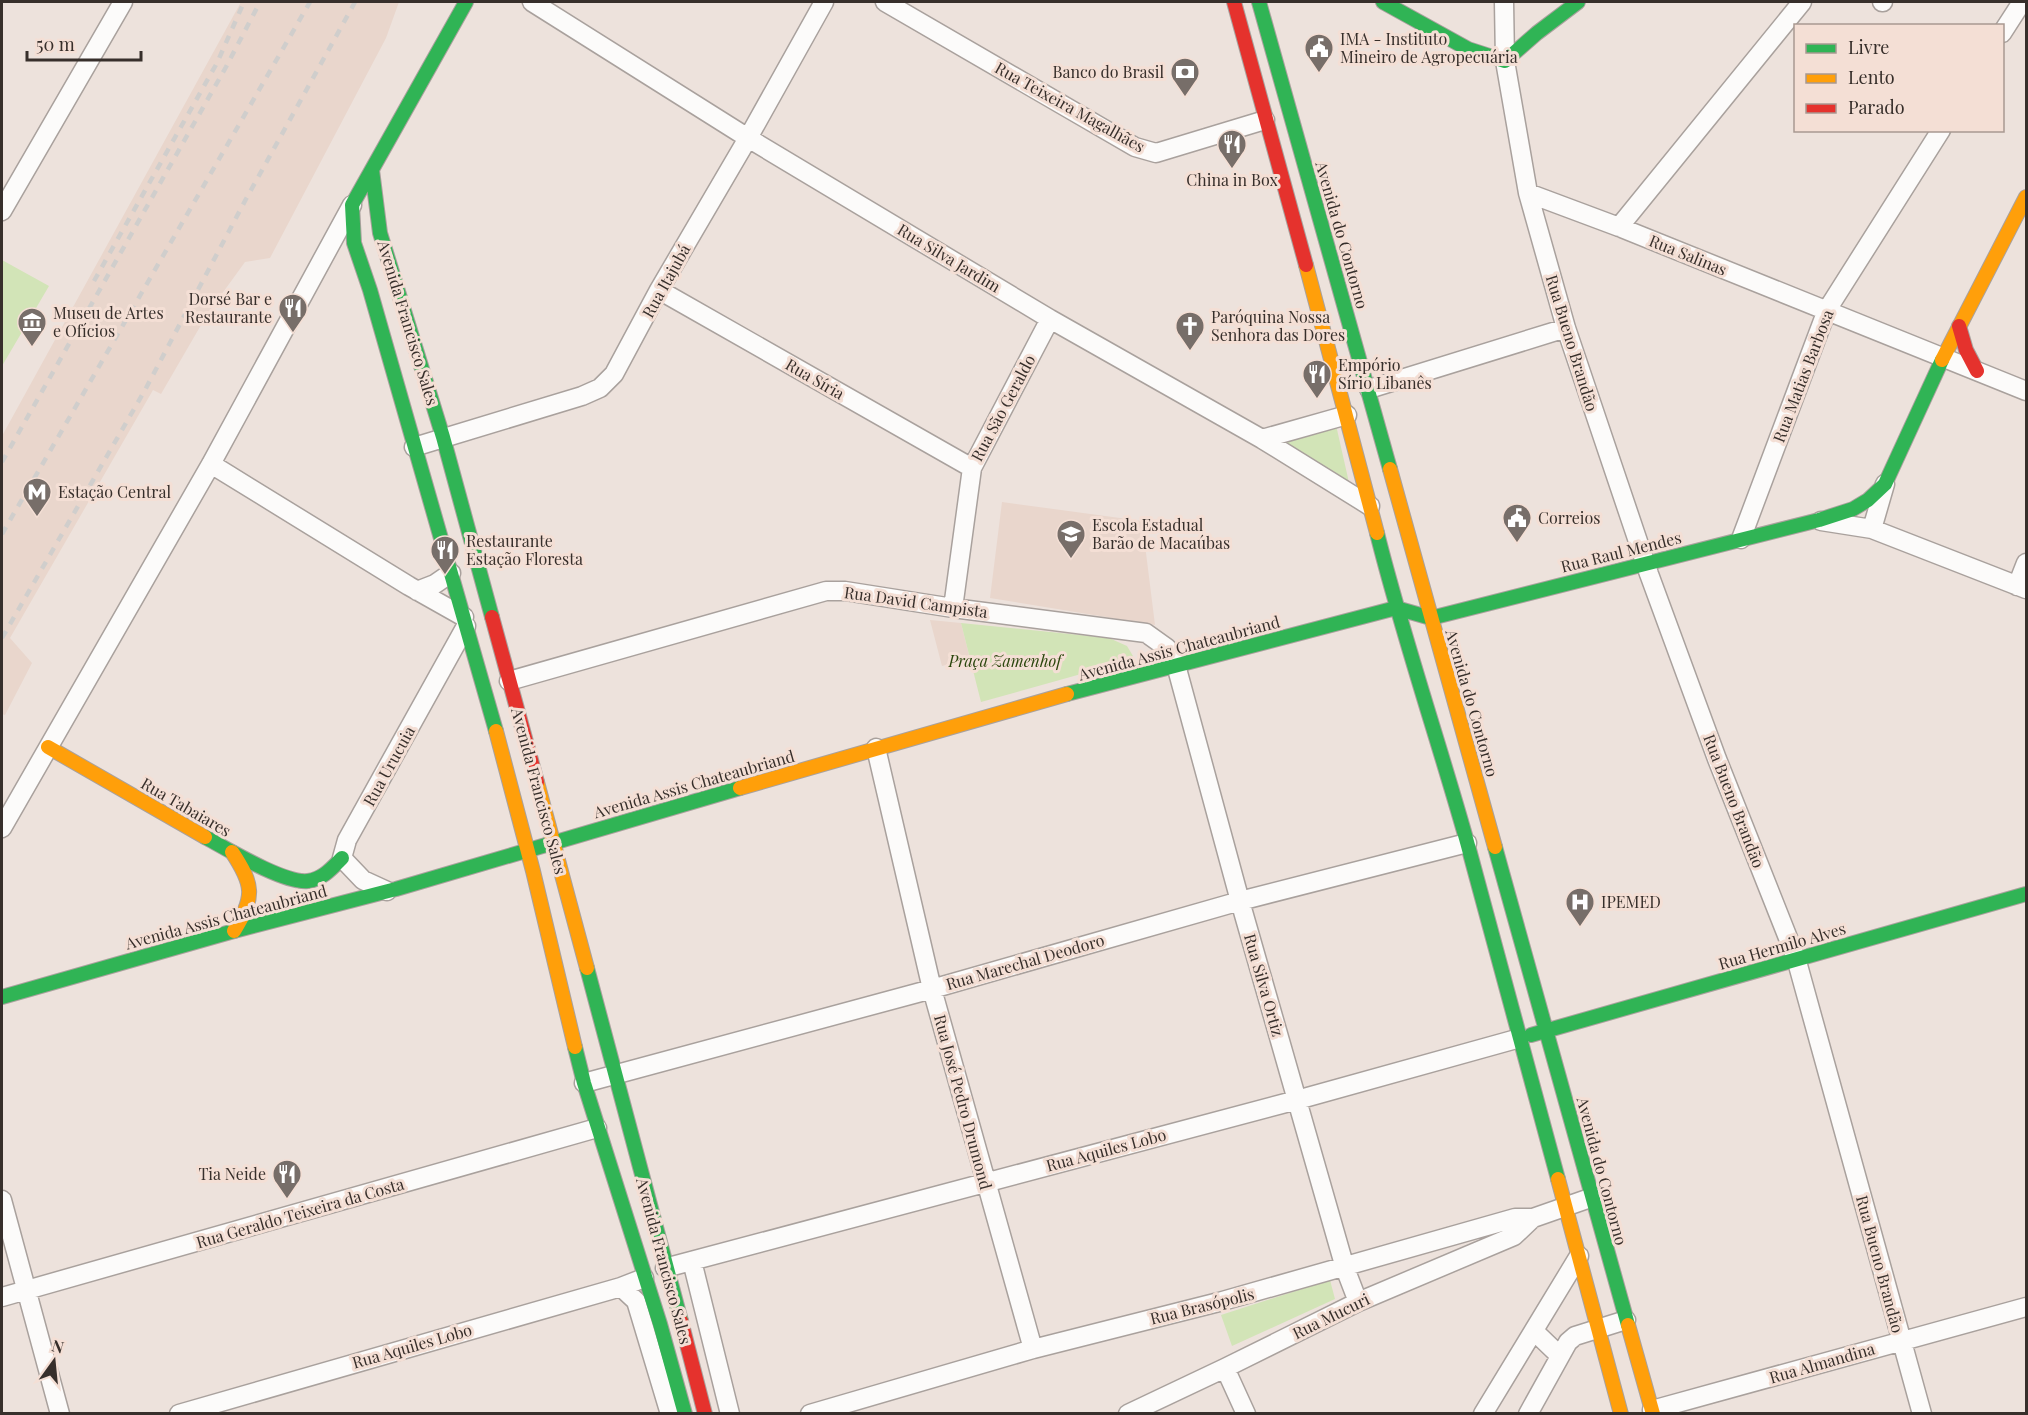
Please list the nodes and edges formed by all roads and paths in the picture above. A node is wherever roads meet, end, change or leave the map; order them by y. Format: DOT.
graph roads {
  1 [pos="123,2"];
  2 [pos="466,2"];
  3 [pos="532,2"];
  4 [pos="824,2"];
  5 [pos="885,2"];
  6 [pos="1234,2"];
  7 [pos="1259,2"];
  8 [pos="1383,2"];
  9 [pos="1504,2"];
  10 [pos="1578,2"];
  11 [pos="1802,2"];
  12 [pos="2022,2"];
  13 [pos="2004,30"];
  14 [pos="1505,61"];
  15 [pos="1265,120"];
  16 [pos="1940,132"];
  17 [pos="748,138"];
  18 [pos="372,170"];
  19 [pos="1528,194"];
  20 [pos="2026,197"];
  21 [pos="352,205"];
  22 [pos="2,211"];
  23 [pos="1619,227"];
  24 [pos="659,290"];
  25 [pos="1827,310"];
  26 [pos="1050,319"];
  27 [pos="1959,326"];
  28 [pos="1566,328"];
  29 [pos="1943,357"];
  30 [pos="1977,371"];
  31 [pos="1369,389"];
  32 [pos="2026,391"];
  33 [pos="1347,415"];
  34 [pos="443,437"];
  35 [pos="1262,439"];
  36 [pos="414,447"];
  37 [pos="211,464"];
  38 [pos="972,468"];
  39 [pos="1885,484"];
  40 [pos="1370,506"];
  41 [pos="1819,520"];
  42 [pos="1872,528"];
  43 [pos="1741,539"];
  44 [pos="1645,563"];
  45 [pos="2026,563"];
  46 [pos="451,573"];
  47 [pos="1422,581"];
  48 [pos="2022,588"];
  49 [pos="417,591"];
  50 [pos="953,608"];
  51 [pos="1396,608"];
  52 [pos="1431,618"];
  53 [pos="465,622"];
  54 [pos="1176,665"];
  55 [pos="509,681"];
  56 [pos="48,747"];
  57 [pos="876,747"];
  58 [pos="2,828"];
  59 [pos="553,843"];
  60 [pos="1467,843"];
  61 [pos="526,851"];
  62 [pos="232,852"];
  63 [pos="342,858"];
  64 [pos="387,891"];
  65 [pos="2026,894"];
  66 [pos="1240,901"];
  67 [pos="234,931"];
  68 [pos="1796,958"];
  69 [pos="932,989"];
  70 [pos="2,997"];
  71 [pos="1546,1031"];
  72 [pos="1520,1038"];
  73 [pos="615,1076"];
  74 [pos="584,1083"];
  75 [pos="1297,1100"];
  76 [pos="597,1128"];
  77 [pos="985,1183"];
  78 [pos="1593,1197"];
  79 [pos="2,1200"];
  80 [pos="1566,1206"];
  81 [pos="1533,1218"];
  82 [pos="1579,1256"];
  83 [pos="692,1261"];
  84 [pos="666,1268"];
  85 [pos="1345,1268"];
  86 [pos="644,1278"];
  87 [pos="621,1287"];
  88 [pos="27,1289"];
  89 [pos="2,1297"];
  90 [pos="1358,1302"];
  91 [pos="2026,1307"];
  92 [pos="1626,1320"];
  93 [pos="1598,1329"];
  94 [pos="1534,1331"];
  95 [pos="1902,1340"];
  96 [pos="1033,1348"];
  97 [pos="1560,1356"];
  98 [pos="1226,1368"];
  99 [pos="1652,1412"];
  100 [pos="60,1413"];
  101 [pos="179,1413"];
  102 [pos="670,1413"];
  103 [pos="685,1413"];
  104 [pos="705,1413"];
  105 [pos="730,1413"];
  106 [pos="810,1413"];
  107 [pos="1128,1413"];
  108 [pos="1246,1413"];
  109 [pos="1484,1413"];
  110 [pos="1528,1413"];
  111 [pos="1621,1413"];
  112 [pos="1923,1413"];
  1 -- 22 [label="street"];
  2 -- 18 [label="street"];
  3 -- 17 [label="street, Rua Silva Jardim"];
  4 -- 17 [label="street, Rua Itajubá"];
  5 -- 15 [label="street, Rua Teixeira Magalhães"];
  6 -- 15 [label="street"];
  7 -- 31 [label="street, Avenida do Contorno"];
  8 -- 14 [label="street"];
  9 -- 14 [label="street"];
  10 -- 14 [label="street"];
  11 -- 23 [label="street"];
  12 -- 13 [label="street"];
  14 -- 19 [label="street"];
  15 -- 33 [label="street"];
  16 -- 25 [label="street, Rua Matias Barbosa"];
  17 -- 24 [label="street, Rua Itajubá"];
  17 -- 26 [label="street, Rua Silva Jardim"];
  18 -- 21 [label="street"];
  18 -- 34 [label="street, Avenida Francisco Sales"];
  19 -- 23 [label="street, Rua Salinas"];
  19 -- 28 [label="street, Rua Bueno Brandão"];
  20 -- 27 [label="street"];
  21 -- 36 [label="street, Avenida Francisco Sales"];
  21 -- 37 [label="street"];
  23 -- 25 [label="street, Rua Salinas"];
  24 -- 34 [label="street, Rua Itajubá"];
  24 -- 38 [label="street, Rua Síria"];
  25 -- 29 [label="street, Rua Salinas"];
  25 -- 43 [label="street, Rua Matias Barbosa"];
  26 -- 35 [label="street, Rua Silva Jardim"];
  26 -- 38 [label="street, Rua São Geraldo"];
  27 -- 29 [label="street"];
  27 -- 30 [label="street"];
  28 -- 31 [label="street"];
  28 -- 44 [label="street, Rua Bueno Brandão"];
  29 -- 30 [label="street, Rua Salinas"];
  29 -- 39 [label="street"];
  30 -- 32 [label="street, Rua Salinas"];
  31 -- 47 [label="street, Avenida do Contorno"];
  33 -- 35 [label="street"];
  33 -- 40 [label="street"];
  34 -- 36 [label="street, Rua Itajubá"];
  34 -- 55 [label="street, Avenida Francisco Sales"];
  35 -- 40 [label="street, Rua Silva Jardim"];
  36 -- 46 [label="street, Avenida Francisco Sales"];
  37 -- 49 [label="street"];
  37 -- 56 [label="street"];
  38 -- 50 [label="street, Rua São Geraldo"];
  39 -- 41 [label="street, Rua Raul Mendes"];
  39 -- 42 [label="street"];
  40 -- 51 [label="street"];
  41 -- 42 [label="street"];
  41 -- 43 [label="street, Rua Raul Mendes"];
  42 -- 48 [label="street"];
  43 -- 44 [label="street, Rua Raul Mendes"];
  44 -- 52 [label="street, Rua Raul Mendes"];
  44 -- 68 [label="street, Rua Bueno Brandão"];
  45 -- 48 [label="street"];
  46 -- 49 [label="street"];
  46 -- 53 [label="street, Avenida Francisco Sales"];
  47 -- 51 [label="street"];
  47 -- 52 [label="street, Avenida do Contorno"];
  49 -- 53 [label="street"];
  50 -- 54 [label="street, Rua David Campista"];
  50 -- 55 [label="street, Rua David Campista"];
  51 -- 52 [label="street"];
  51 -- 54 [label="street, Avenida Assis Chateaubriand"];
  51 -- 60 [label="street"];
  52 -- 71 [label="street, Avenida do Contorno"];
  53 -- 61 [label="street, Avenida Francisco Sales"];
  53 -- 63 [label="street, Rua Urucuia"];
  54 -- 57 [label="street, Avenida Assis Chateaubriand"];
  54 -- 66 [label="street, Rua Silva Ortiz"];
  55 -- 59 [label="street, Avenida Francisco Sales"];
  56 -- 58 [label="street"];
  56 -- 62 [label="street, Rua Tabaiares"];
  57 -- 59 [label="street, Avenida Assis Chateaubriand"];
  57 -- 69 [label="street, Rua José Pedro Drumond"];
  59 -- 61 [label="street, Avenida Assis Chateaubriand"];
  59 -- 73 [label="street, Avenida Francisco Sales"];
  60 -- 66 [label="street, Rua Marechal Deodoro"];
  60 -- 72 [label="street"];
  61 -- 64 [label="street, Avenida Assis Chateaubriand"];
  61 -- 74 [label="street, Avenida Francisco Sales"];
  62 -- 63 [label="street"];
  62 -- 67 [label="street, Rua Tabaiares"];
  63 -- 64 [label="street"];
  64 -- 67 [label="street, Avenida Assis Chateaubriand"];
  65 -- 68 [label="street, Rua Hermilo Alves"];
  66 -- 69 [label="street, Rua Marechal Deodoro"];
  66 -- 75 [label="street, Rua Silva Ortiz"];
  67 -- 70 [label="street, Avenida Assis Chateaubriand"];
  68 -- 71 [label="street, Rua Hermilo Alves"];
  68 -- 95 [label="street, Rua Bueno Brandão"];
  69 -- 73 [label="street, Rua Marechal Deodoro"];
  69 -- 77 [label="street, Rua José Pedro Drumond"];
  71 -- 72 [label="street, Rua Aquiles Lobo"];
  71 -- 78 [label="street, Avenida do Contorno"];
  72 -- 75 [label="street, Rua Aquiles Lobo"];
  72 -- 80 [label="street"];
  73 -- 74 [label="street, Rua Marechal Deodoro"];
  73 -- 84 [label="street, Avenida Francisco Sales"];
  74 -- 76 [label="street, Avenida Francisco Sales"];
  75 -- 77 [label="street, Rua Aquiles Lobo"];
  75 -- 85 [label="street, Rua Silva Ortiz"];
  76 -- 86 [label="street, Avenida Francisco Sales"];
  76 -- 88 [label="street, Rua Geraldo Teixeira da Costa"];
  77 -- 83 [label="street, Rua Aquiles Lobo"];
  77 -- 96 [label="street, Rua José Pedro Drumond"];
  78 -- 80 [label="street, Rua Brasópolis"];
  78 -- 92 [label="street, Avenida do Contorno"];
  79 -- 88 [label="street"];
  80 -- 81 [label="street, Rua Brasópolis"];
  80 -- 82 [label="street"];
  81 -- 85 [label="street, Rua Brasópolis"];
  81 -- 90 [label="street, Rua Mucuri"];
  82 -- 93 [label="street"];
  82 -- 94 [label="street"];
  83 -- 84 [label="street, Rua Aquiles Lobo"];
  83 -- 105 [label="street, Avenida Francisco Sales"];
  84 -- 104 [label="street, Avenida Francisco Sales"];
  85 -- 90 [label="street, Rua Silva Ortiz"];
  85 -- 96 [label="street, Rua Brasópolis"];
  86 -- 87 [label="street, Rua Aquiles Lobo"];
  86 -- 103 [label="street, Avenida Francisco Sales"];
  87 -- 101 [label="street, Rua Aquiles Lobo"];
  87 -- 102 [label="street"];
  88 -- 89 [label="street, Rua Geraldo Teixeira da Costa"];
  88 -- 100 [label="street"];
  90 -- 98 [label="street, Rua Mucuri"];
  91 -- 95 [label="street, Rua Almandina"];
  92 -- 93 [label="street"];
  92 -- 99 [label="street, Avenida do Contorno"];
  93 -- 97 [label="street"];
  93 -- 111 [label="street"];
  94 -- 97 [label="street"];
  94 -- 109 [label="street"];
  95 -- 99 [label="street, Rua Almandina"];
  95 -- 112 [label="street, Rua Bueno Brandão"];
  96 -- 106 [label="street, Rua Brasópolis"];
  97 -- 110 [label="street"];
  98 -- 107 [label="street, Rua Mucuri"];
  98 -- 108 [label="street"];
}
